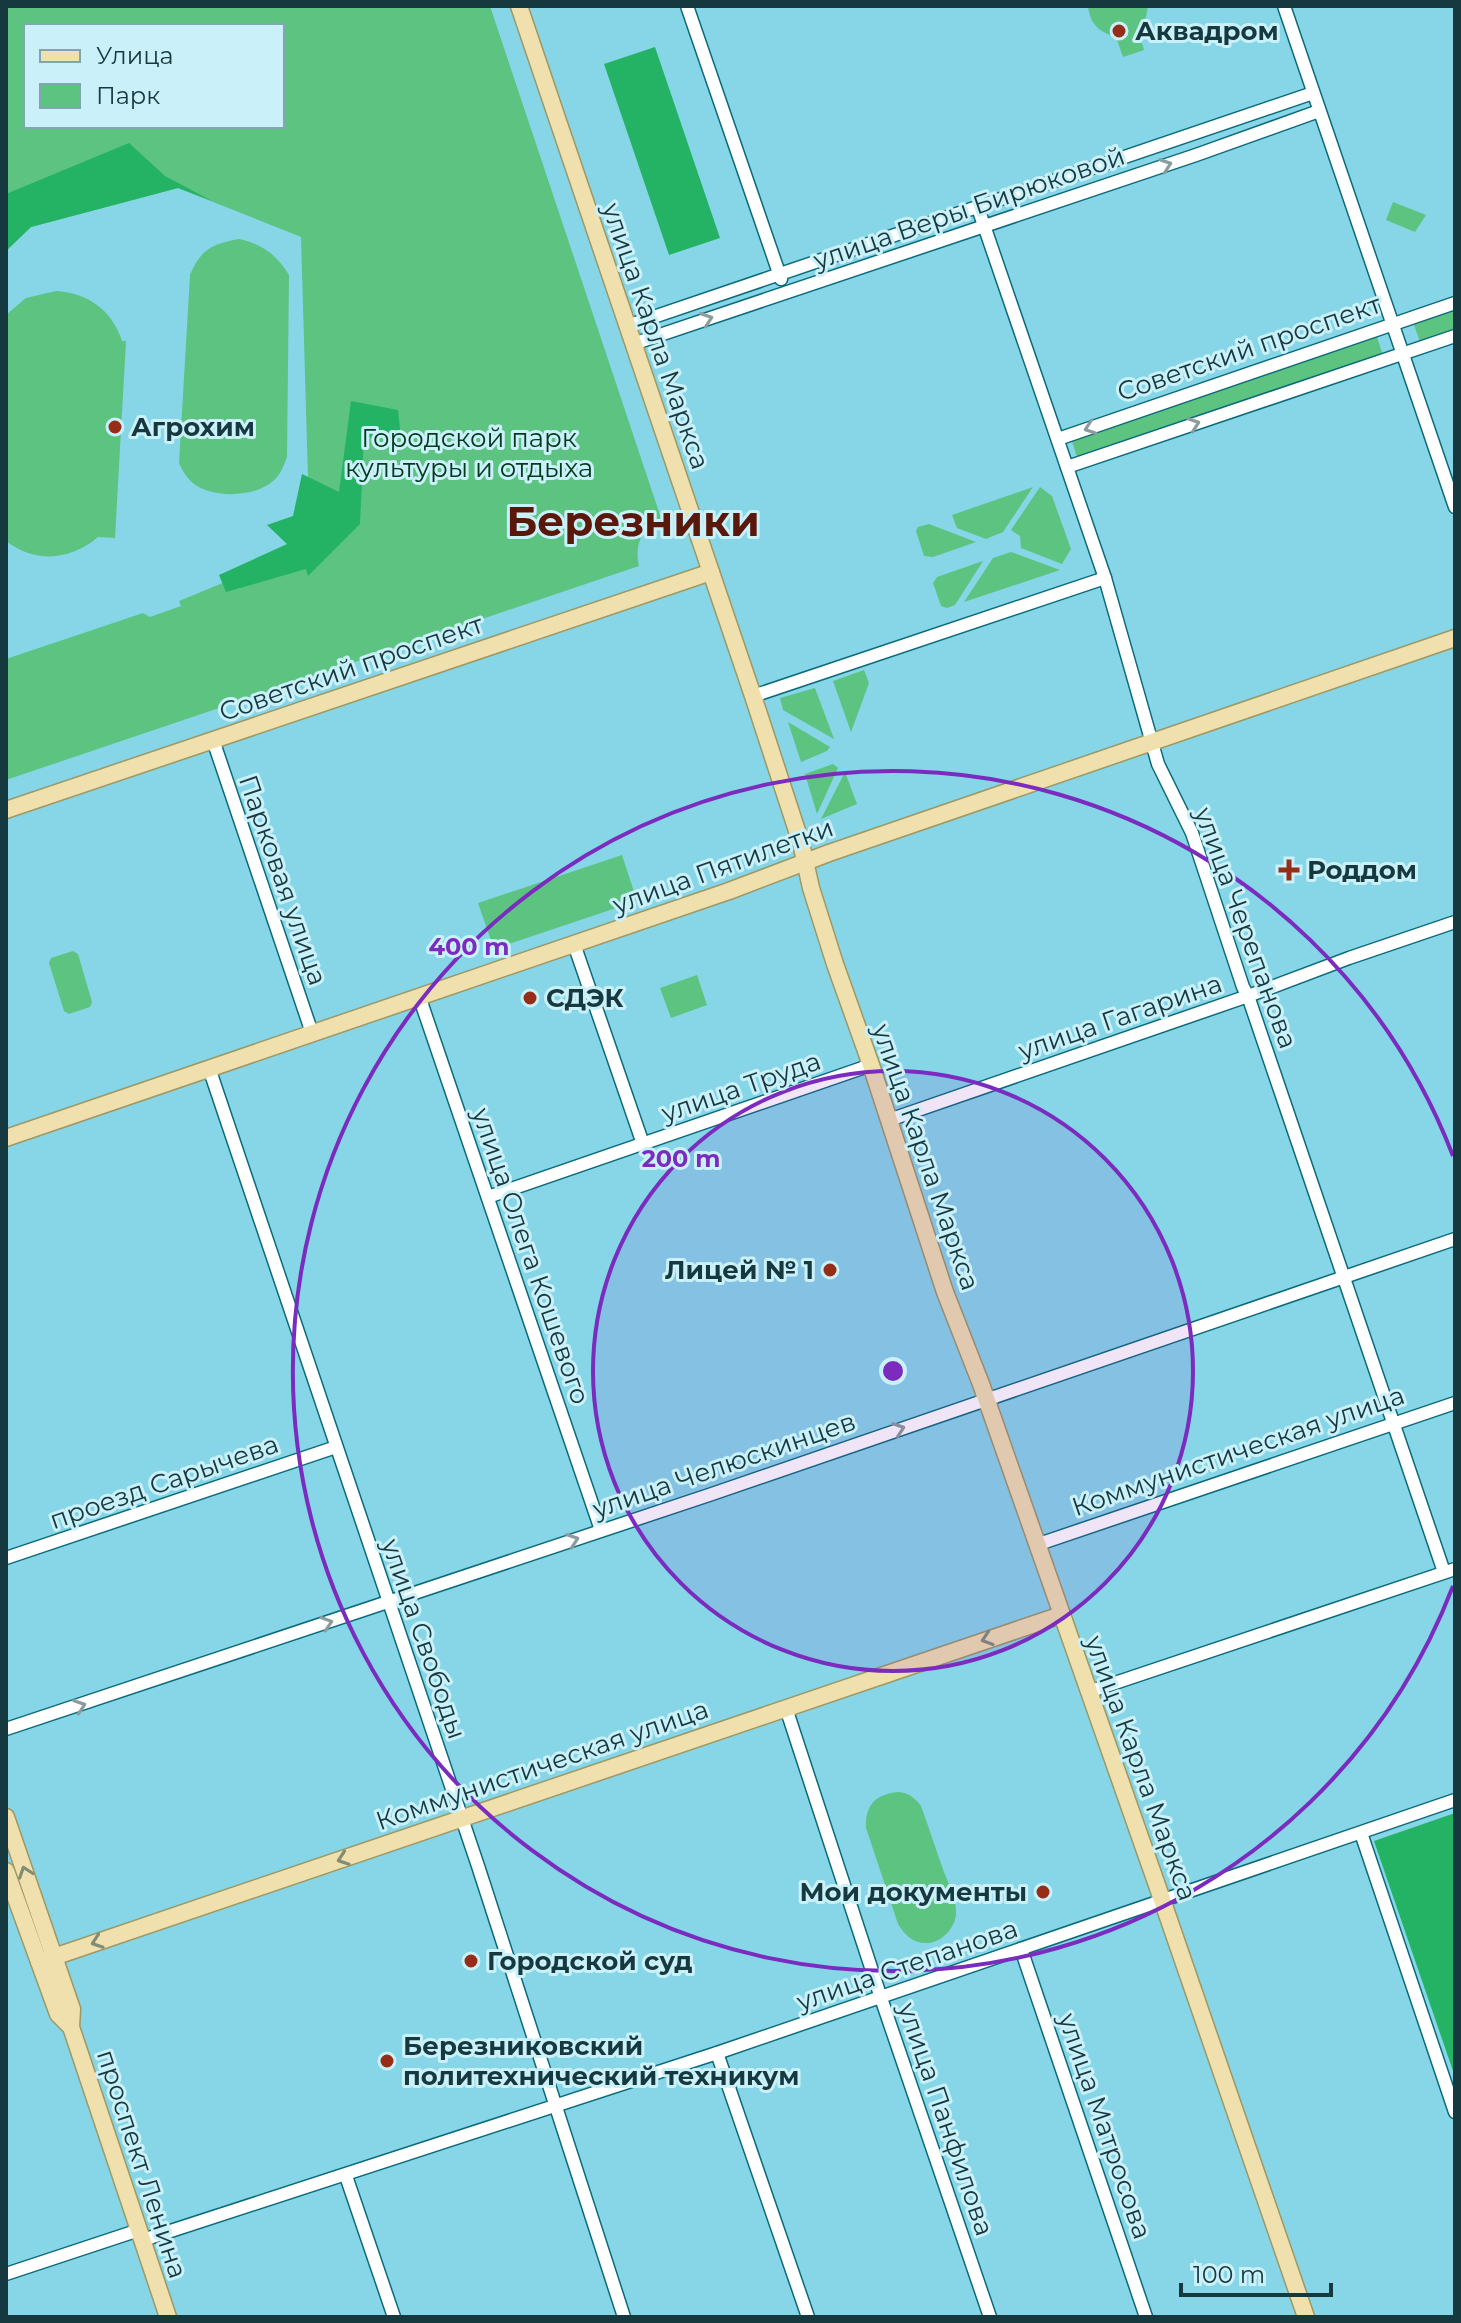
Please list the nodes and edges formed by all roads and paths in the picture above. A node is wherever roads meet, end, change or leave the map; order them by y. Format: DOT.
graph roads {
  1 [pos="519,6"];
  2 [pos="687,6"];
  3 [pos="1284,6"];
  4 [pos="1313,93"];
  5 [pos="1319,111"];
  6 [pos="1097,168"];
  7 [pos="1103,186"];
  8 [pos="978,208"];
  9 [pos="985,226"];
  10 [pos="779,275"];
  11 [pos="785,293"];
  12 [pos="1455,303"];
  13 [pos="1393,324"];
  14 [pos="627,326"];
  15 [pos="1455,336"];
  16 [pos="633,344"];
  17 [pos="1403,353"];
  18 [pos="1058,439"];
  19 [pos="1067,467"];
  20 [pos="1455,507"];
  21 [pos="711,572"];
  22 [pos="1105,578"];
  23 [pos="1455,638"];
  24 [pos="753,696"];
  25 [pos="213,740"];
  26 [pos="1152,741"];
  27 [pos="6,810"];
  28 [pos="805,863"];
  29 [pos="1455,922"];
  30 [pos="574,944"];
  31 [pos="419,996"];
  32 [pos="1248,996"];
  33 [pos="312,1033"];
  34 [pos="871,1065"];
  35 [pos="209,1068"];
  36 [pos="889,1120"];
  37 [pos="6,1138"];
  38 [pos="643,1144"];
  39 [pos="488,1197"];
  40 [pos="1455,1239"];
  41 [pos="1343,1277"];
  42 [pos="985,1400"];
  43 [pos="1455,1403"];
  44 [pos="1393,1424"];
  45 [pos="336,1447"];
  46 [pos="601,1530"];
  47 [pos="1036,1545"];
  48 [pos="6,1558"];
  49 [pos="1449,1570"];
  50 [pos="389,1603"];
  51 [pos="1061,1615"];
  52 [pos="1088,1692"];
  53 [pos="786,1708"];
  54 [pos="6,1729"];
  55 [pos="1455,1800"];
  56 [pos="6,1817"];
  57 [pos="461,1818"];
  58 [pos="1361,1833"];
  59 [pos="6,1871"];
  60 [pos="1163,1901"];
  61 [pos="1021,1949"];
  62 [pos="46,1960"];
  63 [pos="881,1998"];
  64 [pos="717,2053"];
  65 [pos="554,2106"];
  66 [pos="1455,2112"];
  67 [pos="346,2176"];
  68 [pos="141,2235"];
  69 [pos="6,2274"];
  70 [pos="168,2317"];
  71 [pos="394,2317"];
  72 [pos="624,2317"];
  73 [pos="808,2317"];
  74 [pos="990,2317"];
  75 [pos="1146,2317"];
  76 [pos="1306,2317"];
  1 -- 14 [label="main road, улица Карла Маркса"];
  2 -- 10 [label="street"];
  3 -- 4 [label="street"];
  4 -- 5 [label="street"];
  4 -- 6 [label="street, улица Веры Бирюковой"];
  7 -- 5 [label="street, улица Веры Бирюковой, one-way"];
  5 -- 13 [label="street"];
  6 -- 7 [label="street"];
  6 -- 8 [label="street, улица Веры Бирюковой"];
  7 -- 9 [label="street, улица Веры Бирюковой"];
  8 -- 9 [label="street, улица Черепанова"];
  8 -- 10 [label="street, улица Веры Бирюковой"];
  9 -- 11 [label="street, улица Веры Бирюковой"];
  9 -- 18 [label="street, улица Черепанова"];
  10 -- 11 [label="street"];
  10 -- 14 [label="street, улица Веры Бирюковой"];
  16 -- 11 [label="street, улица Веры Бирюковой, one-way"];
  12 -- 13 [label="street, Советский проспект"];
  13 -- 17 [label="street"];
  13 -- 18 [label="street, Советский проспект, one-way"];
  14 -- 16 [label="main road, улица Карла Маркса"];
  15 -- 17 [label="street, Советский проспект"];
  16 -- 21 [label="main road, улица Карла Маркса"];
  19 -- 17 [label="street, Советский проспект, one-way"];
  17 -- 20 [label="street"];
  18 -- 19 [label="street, улица Черепанова"];
  19 -- 22 [label="street, улица Черепанова"];
  21 -- 24 [label="main road, улица Карла Маркса"];
  21 -- 25 [label="main road, Советский проспект"];
  22 -- 24 [label="street"];
  22 -- 26 [label="street, улица Черепанова"];
  23 -- 26 [label="main road, улица Пятилетки"];
  24 -- 28 [label="main road, улица Карла Маркса"];
  25 -- 27 [label="main road, Советский проспект"];
  25 -- 33 [label="street, Парковая улица"];
  26 -- 28 [label="main road, улица Пятилетки"];
  26 -- 32 [label="street, улица Черепанова"];
  28 -- 30 [label="main road, улица Пятилетки"];
  28 -- 34 [label="main road, улица Карла Маркса"];
  29 -- 32 [label="street, улица Гагарина"];
  30 -- 31 [label="main road, улица Пятилетки"];
  30 -- 38 [label="street"];
  31 -- 33 [label="main road, улица Пятилетки"];
  31 -- 39 [label="street, улица Олега Кошевого"];
  32 -- 36 [label="street, улица Гагарина"];
  32 -- 41 [label="street, улица Черепанова"];
  33 -- 35 [label="main road, улица Пятилетки"];
  34 -- 36 [label="main road, улица Карла Маркса"];
  34 -- 38 [label="street, улица Труда"];
  35 -- 37 [label="main road, улица Пятилетки"];
  35 -- 45 [label="street, улица Свободы"];
  36 -- 42 [label="main road, улица Карла Маркса"];
  38 -- 39 [label="street, улица Труда"];
  39 -- 46 [label="street, улица Олега Кошевого"];
  40 -- 41 [label="street, улица Челюскинцев"];
  41 -- 42 [label="street, улица Челюскинцев"];
  41 -- 44 [label="street, улица Черепанова"];
  46 -- 42 [label="street, улица Челюскинцев, one-way"];
  42 -- 47 [label="main road, улица Карла Маркса"];
  43 -- 44 [label="street, Коммунистическая улица"];
  44 -- 47 [label="street, Коммунистическая улица"];
  44 -- 49 [label="street, улица Черепанова"];
  45 -- 48 [label="street, проезд Сарычева"];
  45 -- 50 [label="street, улица Свободы"];
  50 -- 46 [label="street, улица Челюскинцев, one-way"];
  47 -- 51 [label="main road, улица Карла Маркса"];
  49 -- 52 [label="street"];
  54 -- 50 [label="street, улица Челюскинцев, one-way"];
  50 -- 57 [label="street, улица Свободы"];
  51 -- 52 [label="main road, улица Карла Маркса"];
  51 -- 53 [label="main road, Коммунистическая улица, one-way"];
  52 -- 60 [label="main road, улица Карла Маркса"];
  53 -- 57 [label="main road, Коммунистическая улица"];
  53 -- 63 [label="street, улица Панфилова"];
  55 -- 58 [label="street, улица Степанова"];
  62 -- 56 [label="main road, проспект Ленина, one-way"];
  57 -- 62 [label="main road, Коммунистическая улица, one-way"];
  57 -- 65 [label="street, улица Свободы"];
  58 -- 60 [label="street, улица Степанова"];
  58 -- 66 [label="street"];
  59 -- 62 [label="main road, проспект Ленина"];
  60 -- 61 [label="street, улица Степанова"];
  60 -- 76 [label="main road, улица Карла Маркса"];
  61 -- 63 [label="street, улица Степанова"];
  61 -- 75 [label="street, улица Матросова"];
  62 -- 68 [label="main road, проспект Ленина"];
  63 -- 64 [label="street, улица Степанова"];
  63 -- 74 [label="street, улица Панфилова"];
  64 -- 65 [label="street, улица Степанова"];
  64 -- 73 [label="street"];
  65 -- 67 [label="street, улица Степанова"];
  65 -- 72 [label="street, улица Свободы"];
  67 -- 68 [label="street, улица Степанова"];
  67 -- 71 [label="street"];
  68 -- 69 [label="street, улица Степанова"];
  68 -- 70 [label="main road, проспект Ленина"];
}
